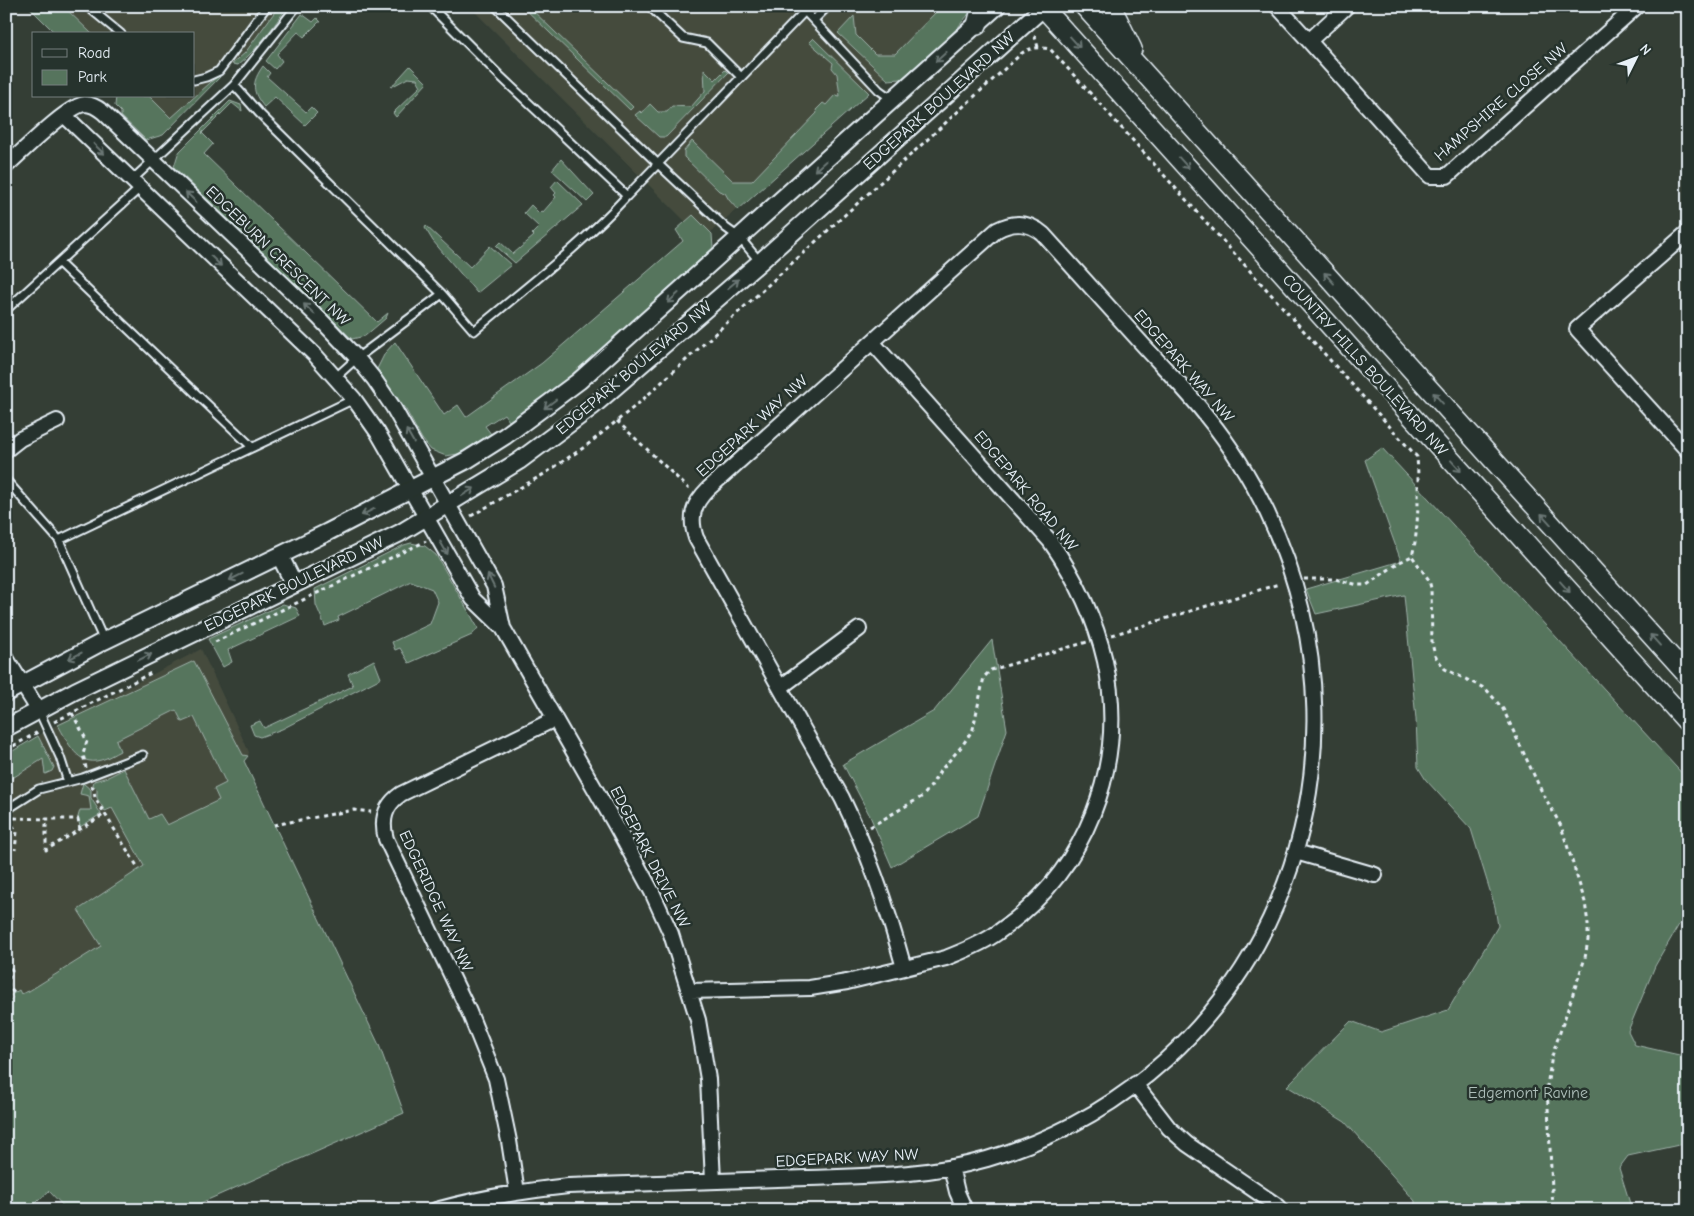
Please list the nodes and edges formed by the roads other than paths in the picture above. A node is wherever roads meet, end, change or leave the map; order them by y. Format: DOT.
graph roads {
  1 [pos="87,6"];
  2 [pos="267,6"];
  3 [pos="297,6"];
  4 [pos="430,6"];
  5 [pos="495,6"];
  6 [pos="649,6"];
  7 [pos="828,6"];
  8 [pos="982,6"];
  9 [pos="998,6"];
  10 [pos="1084,6"];
  11 [pos="1112,6"];
  12 [pos="1277,6"];
  13 [pos="1347,6"];
  14 [pos="1637,6"];
  15 [pos="1043,7"];
  16 [pos="802,8"];
  17 [pos="814,20"];
  18 [pos="977,25"];
  19 [pos="119,32"];
  20 [pos="1309,41"];
  21 [pos="1144,72"];
  22 [pos="741,78"];
  23 [pos="195,80"];
  24 [pos="234,85"];
  25 [pos="893,100"];
  26 [pos="85,101"];
  27 [pos="64,115"];
  28 [pos="6,145"];
  29 [pos="152,160"];
  30 [pos="11,162"];
  31 [pos="658,164"];
  32 [pos="136,184"];
  33 [pos="627,196"];
  34 [pos="1688,232"];
  35 [pos="740,238"];
  36 [pos="760,262"];
  37 [pos="59,263"];
  38 [pos="442,294"];
  39 [pos="6,310"];
  40 [pos="872,342"];
  41 [pos="357,358"];
  42 [pos="336,377"];
  43 [pos="354,399"];
  44 [pos="57,421"];
  45 [pos="252,447"];
  46 [pos="6,450"];
  47 [pos="1688,451"];
  48 [pos="434,478"];
  49 [pos="6,480"];
  50 [pos="411,490"];
  51 [pos="448,504"];
  52 [pos="427,518"];
  53 [pos="59,540"];
  54 [pos="280,556"];
  55 [pos="294,584"];
  56 [pos="503,628"];
  57 [pos="860,629"];
  58 [pos="104,641"];
  59 [pos="6,658"];
  60 [pos="1688,676"];
  61 [pos="22,683"];
  62 [pos="781,687"];
  63 [pos="6,693"];
  64 [pos="39,710"];
  65 [pos="555,719"];
  66 [pos="1688,723"];
  67 [pos="6,728"];
  68 [pos="143,755"];
  69 [pos="68,782"];
  70 [pos="6,810"];
  71 [pos="1296,852"];
  72 [pos="1375,875"];
  73 [pos="904,968"];
  74 [pos="690,991"];
  75 [pos="1135,1084"];
  76 [pos="951,1167"];
  77 [pos="713,1181"];
  78 [pos="517,1192"];
  79 [pos="1279,1207"];
  80 [pos="436,1210"];
  81 [pos="965,1210"];
  1 -- 19 [label="lane"];
  2 -- 23 [label="lane"];
  3 -- 24 [label="lane"];
  4 -- 33 [label="lane"];
  5 -- 31 [label="lane"];
  6 -- 22 [label="lane"];
  7 -- 17 [label="lane"];
  8 -- 18 [label="main road"];
  9 -- 18 [label="street, EDGEPARK BOULEVARD NW"];
  10 -- 21 [label="main road, COUNTRY HILLS BOULEVARD NW"];
  11 -- 21 [label="main road"];
  12 -- 20 [label="street, HAMPSHIRE CLOSE NW"];
  13 -- 20 [label="street"];
  14 -- 20 [label="street, HAMPSHIRE CLOSE NW"];
  15 -- 36 [label="street, EDGEPARK BOULEVARD NW"];
  15 -- 66 [label="main road, COUNTRY HILLS BOULEVARD NW, one-way"];
  16 -- 17 [label="lane"];
  16 -- 22 [label="lane"];
  17 -- 25 [label="lane"];
  18 -- 25 [label="street, EDGEPARK BOULEVARD NW, one-way"];
  60 -- 21 [label="main road, COUNTRY HILLS BOULEVARD NW, one-way"];
  22 -- 31 [label="lane"];
  24 -- 29 [label="lane"];
  24 -- 38 [label="lane"];
  25 -- 35 [label="street, EDGEPARK BOULEVARD NW, one-way"];
  26 -- 27 [label="street, EDGEBURN CRESCENT NW"];
  26 -- 29 [label="street, EDGEBURN CRESCENT NW"];
  27 -- 30 [label="street, EDGEBURN CRESCENT NW"];
  27 -- 32 [label="street, one-way"];
  28 -- 30 [label="lane"];
  29 -- 32 [label="lane"];
  41 -- 29 [label="street, EDGEBURN CRESCENT NW, one-way"];
  31 -- 33 [label="lane"];
  31 -- 35 [label="lane"];
  32 -- 37 [label="lane"];
  32 -- 42 [label="street, one-way"];
  33 -- 38 [label="lane"];
  34 -- 47 [label="street"];
  35 -- 36 [label="lane"];
  35 -- 48 [label="street, EDGEPARK BOULEVARD NW, one-way"];
  51 -- 36 [label="street, EDGEPARK BOULEVARD NW, one-way"];
  37 -- 39 [label="lane"];
  37 -- 45 [label="lane"];
  38 -- 41 [label="lane"];
  40 -- 62 [label="street, EDGEPARK WAY NW"];
  40 -- 71 [label="street, EDGEPARK WAY NW"];
  40 -- 73 [label="street, EDGEPARK ROAD NW"];
  41 -- 42 [label="lane"];
  48 -- 41 [label="street, EDGEBURN CRESCENT NW, one-way"];
  42 -- 43 [label="street"];
  43 -- 45 [label="lane"];
  43 -- 50 [label="street"];
  44 -- 46 [label="street"];
  45 -- 53 [label="lane"];
  48 -- 50 [label="street, EDGEPARK BOULEVARD NW"];
  48 -- 51 [label="street, EDGEPARK DRIVE NW"];
  49 -- 53 [label="lane"];
  50 -- 52 [label="street, EDGEPARK DRIVE NW"];
  50 -- 54 [label="street, EDGEPARK BOULEVARD NW, one-way"];
  51 -- 52 [label="street, EDGEPARK BOULEVARD NW"];
  56 -- 51 [label="street, EDGEPARK DRIVE NW, one-way"];
  52 -- 55 [label="street, EDGEPARK BOULEVARD NW"];
  52 -- 56 [label="street, EDGEPARK DRIVE NW, one-way"];
  53 -- 58 [label="lane"];
  54 -- 55 [label="street"];
  54 -- 58 [label="street, EDGEPARK BOULEVARD NW, one-way"];
  64 -- 55 [label="street, EDGEPARK BOULEVARD NW, one-way"];
  56 -- 65 [label="street, EDGEPARK DRIVE NW"];
  57 -- 62 [label="street"];
  58 -- 61 [label="street, EDGEPARK BOULEVARD NW, one-way"];
  59 -- 61 [label="street"];
  61 -- 63 [label="street, EDGEPARK BOULEVARD NW"];
  61 -- 64 [label="street"];
  62 -- 73 [label="street, EDGEPARK WAY NW"];
  64 -- 67 [label="street, EDGEPARK BOULEVARD NW"];
  64 -- 69 [label="lane"];
  65 -- 74 [label="street, EDGEPARK DRIVE NW"];
  65 -- 78 [label="street, EDGERIDGE WAY NW"];
  68 -- 69 [label="lane"];
  69 -- 70 [label="lane"];
  71 -- 72 [label="street"];
  71 -- 75 [label="street, EDGEPARK WAY NW"];
  73 -- 74 [label="street, EDGEPARK ROAD NW"];
  74 -- 77 [label="street, EDGEPARK DRIVE NW"];
  75 -- 76 [label="street, EDGEPARK WAY NW"];
  75 -- 79 [label="street"];
  76 -- 77 [label="street, EDGEPARK WAY NW"];
  76 -- 81 [label="street"];
  77 -- 78 [label="street, EDGEPARK WAY NW"];
  78 -- 80 [label="street, EDGEPARK WAY NW"];
}
